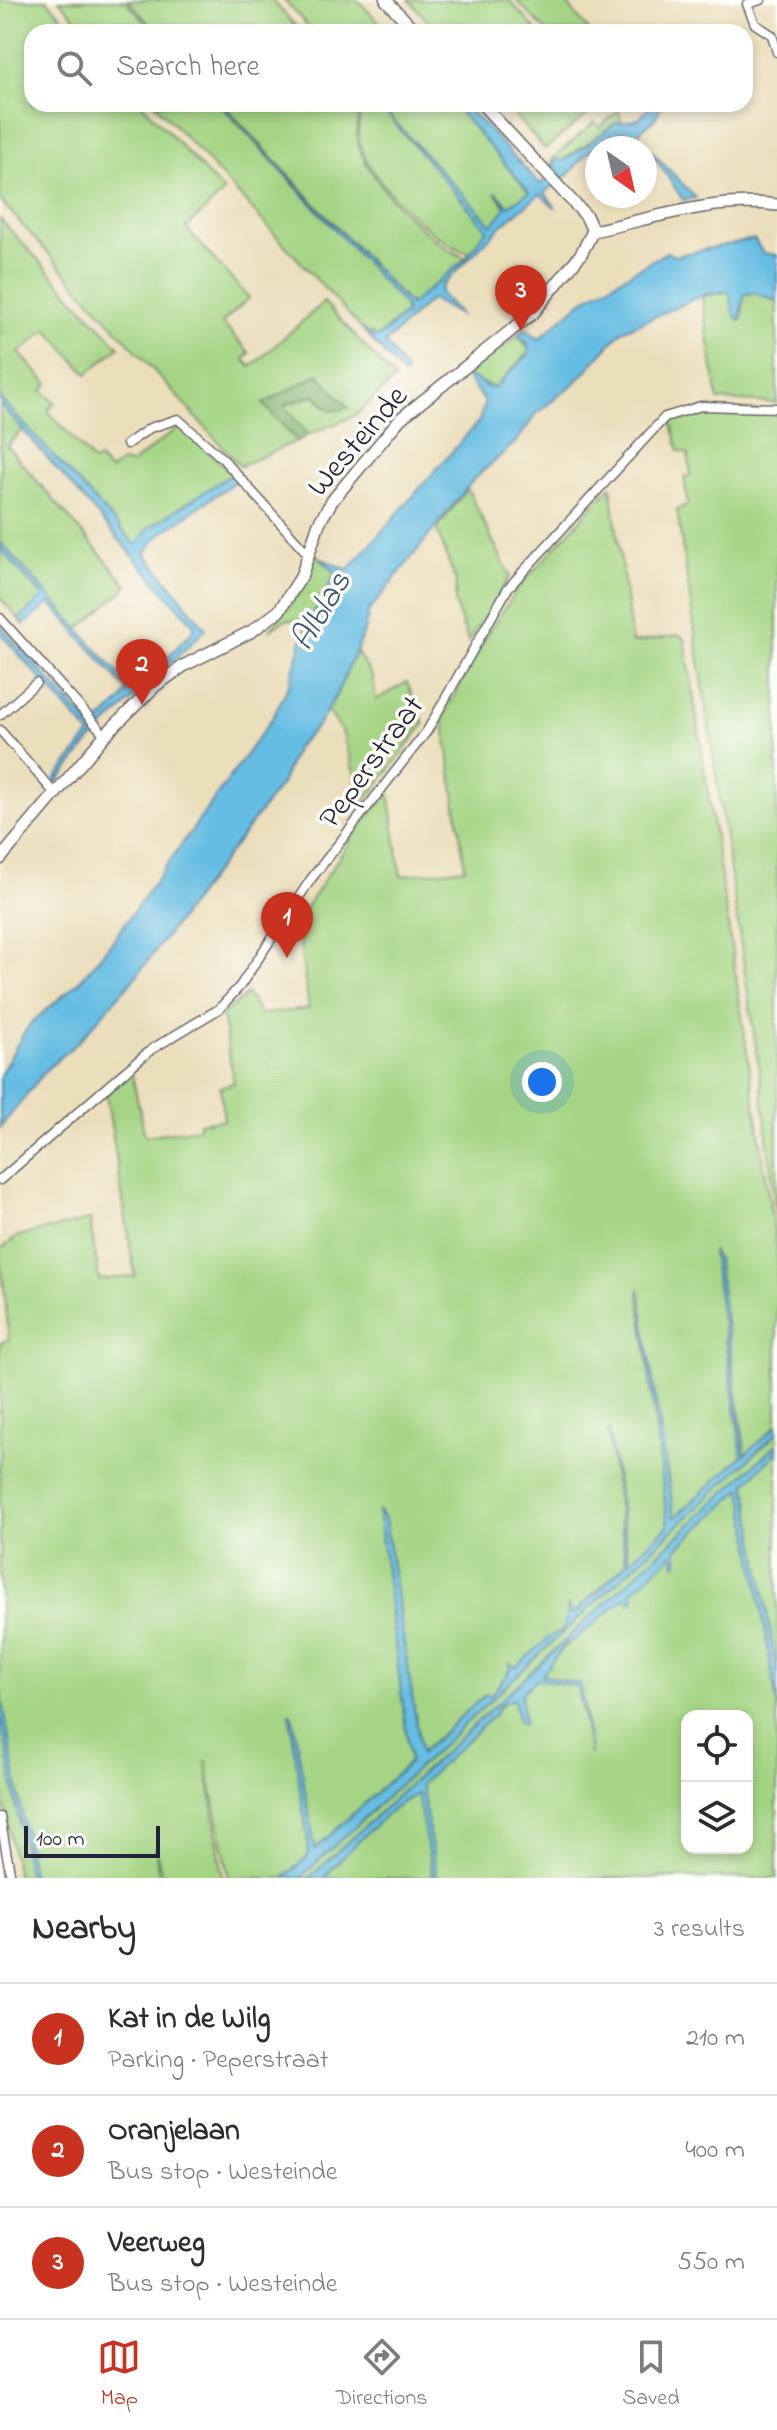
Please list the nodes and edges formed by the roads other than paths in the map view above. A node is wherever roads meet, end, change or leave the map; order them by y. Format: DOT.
graph roads {
  1 [pos="386,0"];
  2 [pos="761,0"];
  3 [pos="408,24"];
  4 [pos="777,52"];
  5 [pos="489,112"];
  6 [pos="777,205"];
  7 [pos="593,231"];
  8 [pos="777,408"];
  9 [pos="127,444"];
  10 [pos="309,555"];
  11 [pos="0,618"];
  12 [pos="36,683"];
  13 [pos="0,715"];
  14 [pos="0,730"];
  15 [pos="105,735"];
  16 [pos="56,795"];
  17 [pos="0,859"];
  18 [pos="0,1180"];
  19 [pos="0,1817"];
  20 [pos="11,1878"];
  1 -- 3 [label="street"];
  2 -- 4 [label="street"];
  5 -- 7 [label="street"];
  6 -- 7 [label="street"];
  7 -- 10 [label="street, Westeinde"];
  8 -- 18 [label="street, Peperstraat"];
  9 -- 10 [label="street, Westeinde"];
  10 -- 15 [label="street, Westeinde"];
  11 -- 15 [label="street"];
  12 -- 13 [label="street"];
  14 -- 16 [label="street"];
  15 -- 16 [label="street, Westeinde"];
  16 -- 17 [label="street, Westeinde"];
  19 -- 20 [label="street"];
}
